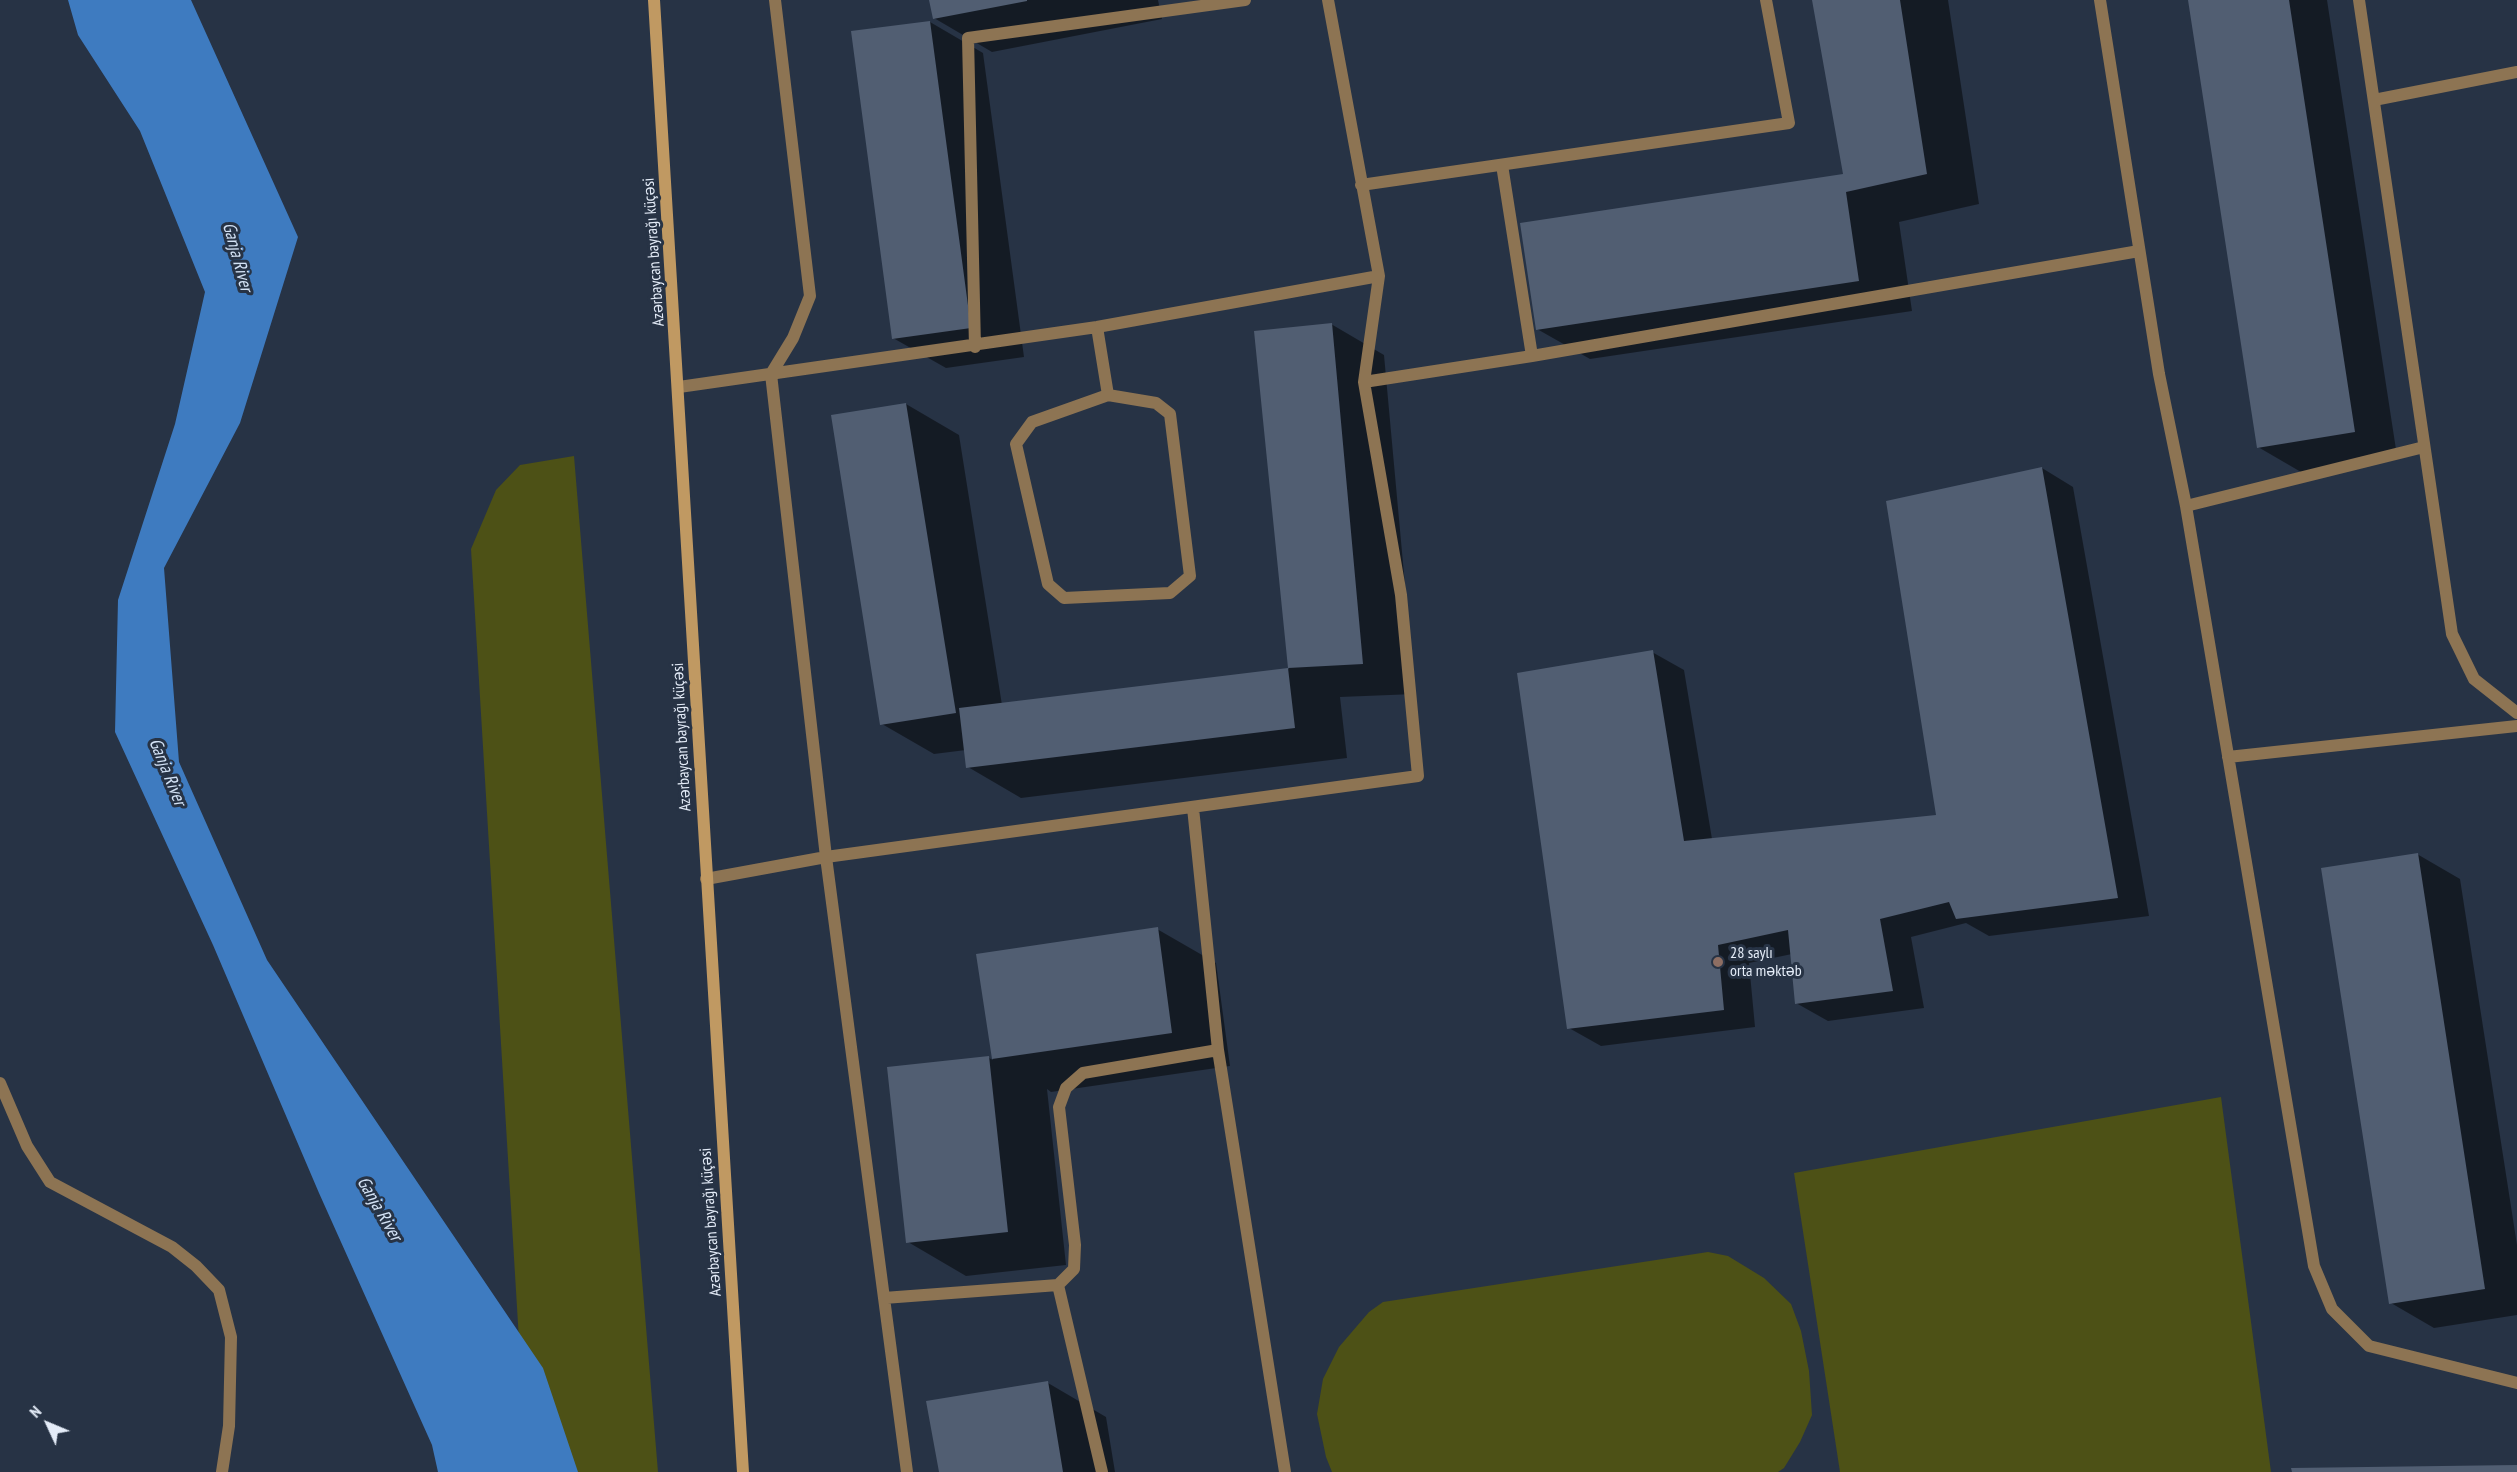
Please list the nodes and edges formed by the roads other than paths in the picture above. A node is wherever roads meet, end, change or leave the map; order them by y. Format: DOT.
graph roads {
  1 [pos="654,0"];
  2 [pos="775,0"];
  3 [pos="1245,0"];
  4 [pos="1328,0"];
  5 [pos="1766,0"];
  6 [pos="2100,0"];
  7 [pos="2359,0"];
  8 [pos="2517,72"];
  9 [pos="2374,100"];
  10 [pos="1502,165"];
  11 [pos="1361,185"];
  12 [pos="2139,251"];
  13 [pos="1379,276"];
  14 [pos="1098,327"];
  15 [pos="975,346"];
  16 [pos="1532,356"];
  17 [pos="771,374"];
  18 [pos="1364,382"];
  19 [pos="679,387"];
  20 [pos="1108,395"];
  21 [pos="2424,447"];
  22 [pos="2186,506"];
  23 [pos="2517,713"];
  24 [pos="2517,726"];
  25 [pos="2228,757"];
  26 [pos="1193,808"];
  27 [pos="826,857"];
  28 [pos="706,879"];
  29 [pos="1218,1050"];
  30 [pos="0,1083"];
  31 [pos="1058,1285"];
  32 [pos="884,1298"];
  33 [pos="2517,1383"];
  34 [pos="222,1472"];
  35 [pos="743,1472"];
  36 [pos="907,1472"];
  37 [pos="1102,1472"];
  38 [pos="1286,1472"];
  1 -- 19 [label="street, Azərbaycan bayrağı küçəsi"];
  2 -- 17 [label="street"];
  3 -- 15 [label="street"];
  4 -- 11 [label="street"];
  5 -- 10 [label="street"];
  6 -- 12 [label="street"];
  7 -- 9 [label="street"];
  8 -- 9 [label="street"];
  9 -- 21 [label="street"];
  10 -- 11 [label="street"];
  10 -- 16 [label="street"];
  11 -- 13 [label="street"];
  12 -- 16 [label="street"];
  12 -- 22 [label="street"];
  13 -- 14 [label="street"];
  13 -- 18 [label="street"];
  14 -- 15 [label="street"];
  14 -- 20 [label="street"];
  15 -- 17 [label="street"];
  16 -- 18 [label="street"];
  17 -- 19 [label="street"];
  17 -- 27 [label="street"];
  18 -- 26 [label="street"];
  19 -- 28 [label="street, Azərbaycan bayrağı küçəsi"];
  20 -- 20 [label="street"];
  21 -- 22 [label="street"];
  21 -- 23 [label="street"];
  22 -- 25 [label="street"];
  24 -- 25 [label="street"];
  25 -- 33 [label="street"];
  26 -- 27 [label="street"];
  26 -- 29 [label="street"];
  27 -- 28 [label="street"];
  27 -- 32 [label="street"];
  28 -- 35 [label="street, Azərbaycan bayrağı küçəsi"];
  29 -- 31 [label="street"];
  29 -- 38 [label="street"];
  30 -- 34 [label="street"];
  31 -- 32 [label="street"];
  31 -- 37 [label="street"];
  32 -- 36 [label="street"];
}
